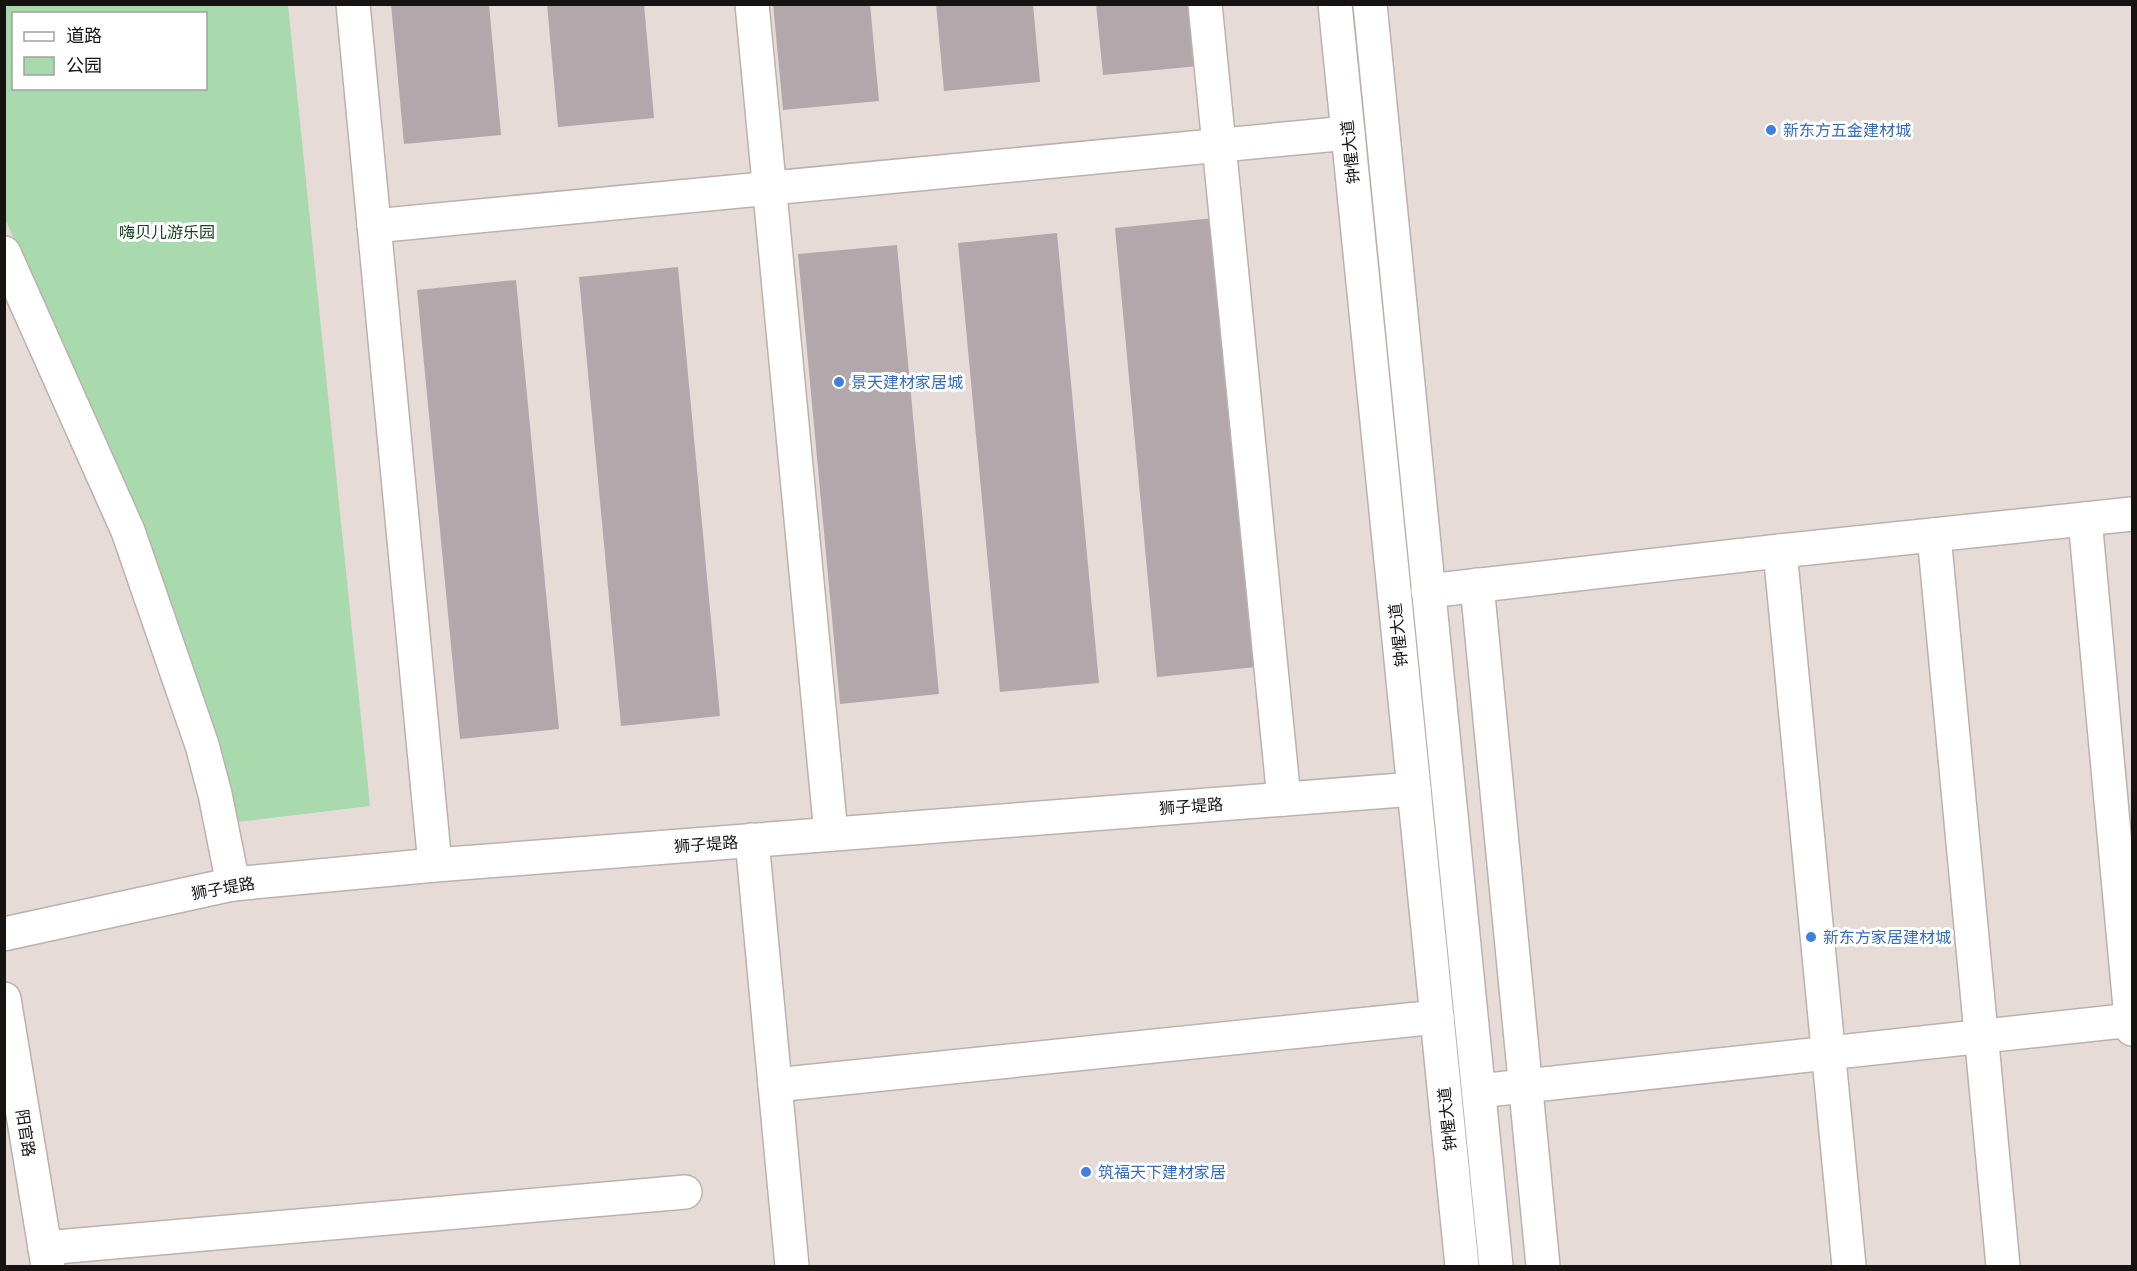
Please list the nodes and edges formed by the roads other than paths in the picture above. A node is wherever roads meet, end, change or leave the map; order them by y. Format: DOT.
graph roads {
  1 [pos="353,4"];
  2 [pos="752,4"];
  3 [pos="1205,4"];
  4 [pos="1335,4"];
  5 [pos="1370,4"];
  6 [pos="1348,133"];
  7 [pos="1219,144"];
  8 [pos="770,188"];
  9 [pos="374,226"];
  10 [pos="4,253"];
  11 [pos="2133,514"];
  12 [pos="2085,519"];
  13 [pos="1934,535"];
  14 [pos="1780,551"];
  15 [pos="1477,585"];
  16 [pos="1428,591"];
  17 [pos="1414,789"];
  18 [pos="1284,799"];
  19 [pos="831,834"];
  20 [pos="752,840"];
  21 [pos="435,864"];
  22 [pos="233,884"];
  23 [pos="4,934"];
  24 [pos="4,999"];
  25 [pos="1437,1017"];
  26 [pos="2132,1024"];
  27 [pos="1981,1036"];
  28 [pos="1828,1052"];
  29 [pos="775,1085"];
  30 [pos="1525,1086"];
  31 [pos="1479,1091"];
  32 [pos="685,1192"];
  33 [pos="47,1257"];
  34 [pos="792,1266"];
  35 [pos="1462,1266"];
  36 [pos="1496,1266"];
  37 [pos="1543,1266"];
  38 [pos="1849,1266"];
  39 [pos="2003,1266"];
  1 -- 9 [label="main road"];
  2 -- 8 [label="main road"];
  3 -- 7 [label="main road"];
  4 -- 6 [label="main road, 钟惺大道"];
  5 -- 16 [label="main road, 钟惺大道"];
  6 -- 7 [label="main road"];
  6 -- 17 [label="main road, 钟惺大道"];
  7 -- 8 [label="main road"];
  7 -- 18 [label="main road"];
  8 -- 9 [label="main road"];
  8 -- 19 [label="main road"];
  9 -- 21 [label="main road"];
  10 -- 22 [label="main road"];
  11 -- 12 [label="main road"];
  12 -- 13 [label="main road"];
  12 -- 26 [label="main road"];
  13 -- 14 [label="main road"];
  13 -- 27 [label="main road"];
  14 -- 15 [label="main road"];
  14 -- 28 [label="main road"];
  15 -- 16 [label="main road"];
  15 -- 30 [label="main road"];
  16 -- 31 [label="main road, 钟惺大道"];
  17 -- 18 [label="main road, 狮子堤路"];
  17 -- 25 [label="main road, 钟惺大道"];
  18 -- 19 [label="main road, 狮子堤路"];
  19 -- 20 [label="main road, 狮子堤路"];
  20 -- 21 [label="main road, 狮子堤路"];
  20 -- 29 [label="main road"];
  21 -- 22 [label="main road, 狮子堤路"];
  22 -- 23 [label="main road, 狮子堤路"];
  24 -- 33 [label="main road, 阳官路"];
  25 -- 29 [label="main road"];
  25 -- 35 [label="main road, 钟惺大道"];
  26 -- 27 [label="main road"];
  27 -- 28 [label="main road"];
  27 -- 39 [label="main road"];
  28 -- 30 [label="main road"];
  28 -- 38 [label="main road"];
  29 -- 34 [label="main road"];
  30 -- 31 [label="main road"];
  30 -- 37 [label="main road"];
  31 -- 36 [label="main road, 钟惺大道"];
  32 -- 33 [label="main road"];
}
